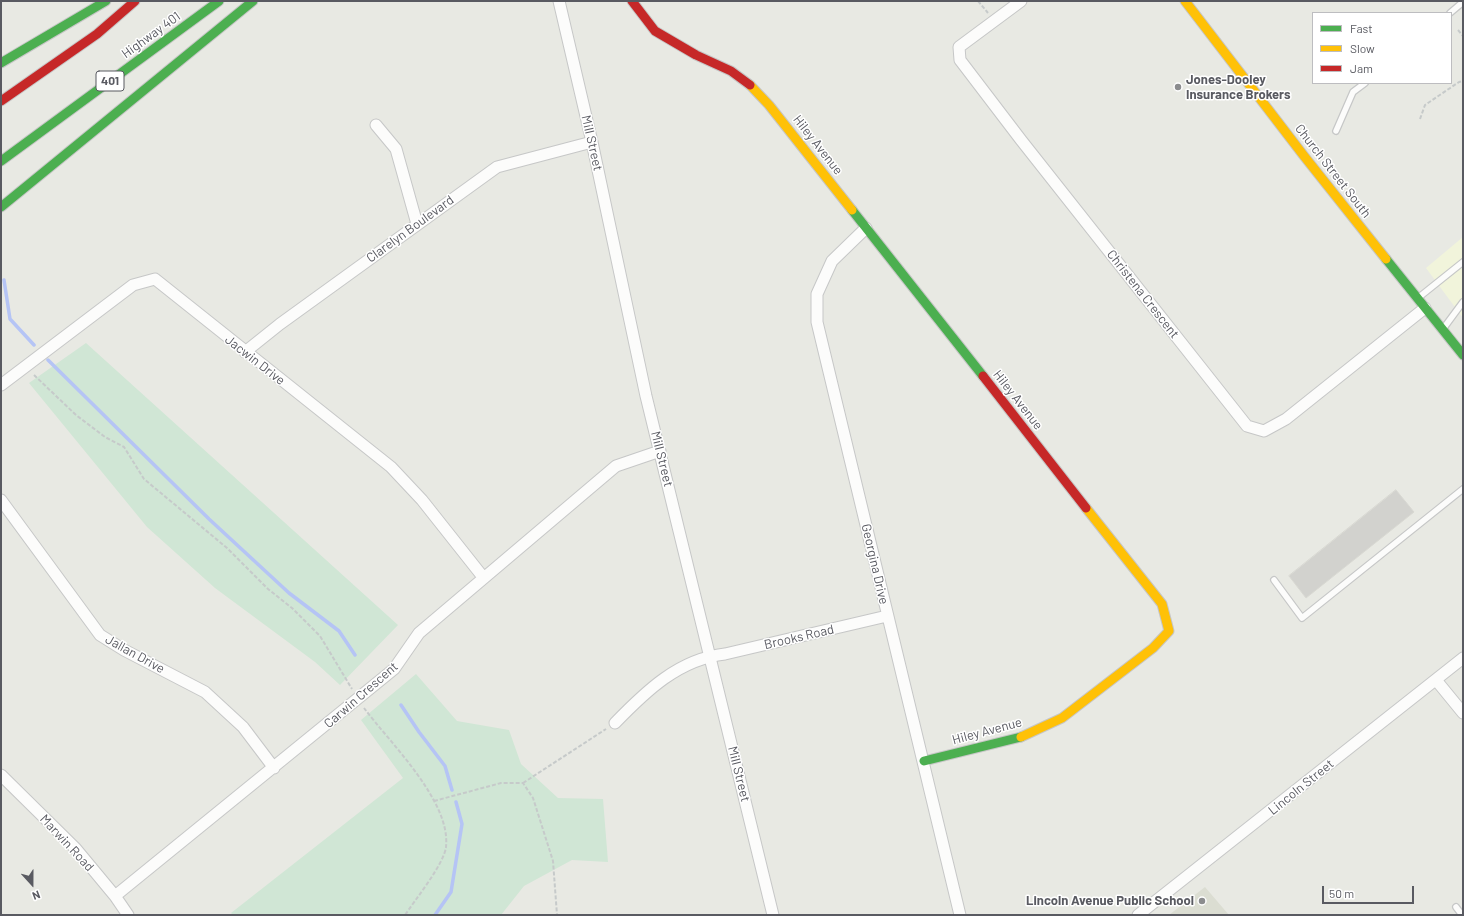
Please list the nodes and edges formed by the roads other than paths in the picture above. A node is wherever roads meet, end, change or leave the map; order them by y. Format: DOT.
graph roads {
  1 [pos="106,1"];
  2 [pos="135,1"];
  3 [pos="219,1"];
  4 [pos="253,1"];
  5 [pos="559,1"];
  6 [pos="632,1"];
  7 [pos="1021,1"];
  8 [pos="1185,1"];
  9 [pos="1463,2"];
  10 [pos="1451,12"];
  11 [pos="1,63"];
  12 [pos="1364,84"];
  13 [pos="1,101"];
  14 [pos="376,125"];
  15 [pos="1336,131"];
  16 [pos="592,142"];
  17 [pos="1,161"];
  18 [pos="1,207"];
  19 [pos="417,224"];
  20 [pos="866,228"];
  21 [pos="1463,262"];
  22 [pos="1416,298"];
  23 [pos="1463,302"];
  24 [pos="1425,308"];
  25 [pos="1443,330"];
  26 [pos="245,352"];
  27 [pos="1463,355"];
  28 [pos="1,386"];
  29 [pos="660,451"];
  30 [pos="1463,489"];
  31 [pos="1,500"];
  32 [pos="483,577"];
  33 [pos="1274,580"];
  34 [pos="887,616"];
  35 [pos="711,656"];
  36 [pos="1463,658"];
  37 [pos="1436,680"];
  38 [pos="1463,712"];
  39 [pos="615,724"];
  40 [pos="924,761"];
  41 [pos="274,768"];
  42 [pos="1,775"];
  43 [pos="115,896"];
  44 [pos="1456,907"];
  45 [pos="128,915"];
  46 [pos="773,915"];
  47 [pos="960,915"];
  48 [pos="1138,915"];
  49 [pos="1462,915"];
  1 -- 11 [label="main road"];
  2 -- 13 [label="main road"];
  3 -- 17 [label="main road, Highway 401 / 401"];
  4 -- 18 [label="main road"];
  5 -- 16 [label="street, Mill Street"];
  6 -- 20 [label="main road, Hiley Avenue"];
  7 -- 24 [label="street, Christena Crescent"];
  8 -- 22 [label="main road, Church Street South"];
  9 -- 10 [label="lane"];
  12 -- 15 [label="lane"];
  14 -- 19 [label="street"];
  16 -- 19 [label="street, Clarelyn Boulevard"];
  16 -- 29 [label="street, Mill Street"];
  19 -- 26 [label="street, Clarelyn Boulevard"];
  20 -- 34 [label="street, Georgina Drive"];
  20 -- 40 [label="main road, Hiley Avenue"];
  21 -- 22 [label="lane"];
  22 -- 24 [label="main road, Church Street South"];
  23 -- 25 [label="lane"];
  24 -- 25 [label="main road, Church Street South"];
  25 -- 27 [label="main road, Church Street South"];
  26 -- 28 [label="street, Jacwin Drive"];
  26 -- 32 [label="street, Jacwin Drive"];
  29 -- 32 [label="street, Carwin Crescent"];
  29 -- 35 [label="street, Mill Street"];
  30 -- 33 [label="lane"];
  31 -- 41 [label="street, Jallan Drive"];
  32 -- 41 [label="street, Carwin Crescent"];
  34 -- 35 [label="street, Brooks Road"];
  34 -- 40 [label="street, Georgina Drive"];
  35 -- 39 [label="street, Brooks Road"];
  35 -- 46 [label="street, Mill Street"];
  36 -- 37 [label="street, Lincoln Street"];
  37 -- 38 [label="street"];
  37 -- 48 [label="street, Lincoln Street"];
  40 -- 47 [label="street, Georgina Drive"];
  41 -- 43 [label="street, Carwin Crescent"];
  42 -- 43 [label="street, Marwin Road"];
  43 -- 45 [label="street, Marwin Road"];
  44 -- 49 [label="lane"];
}
